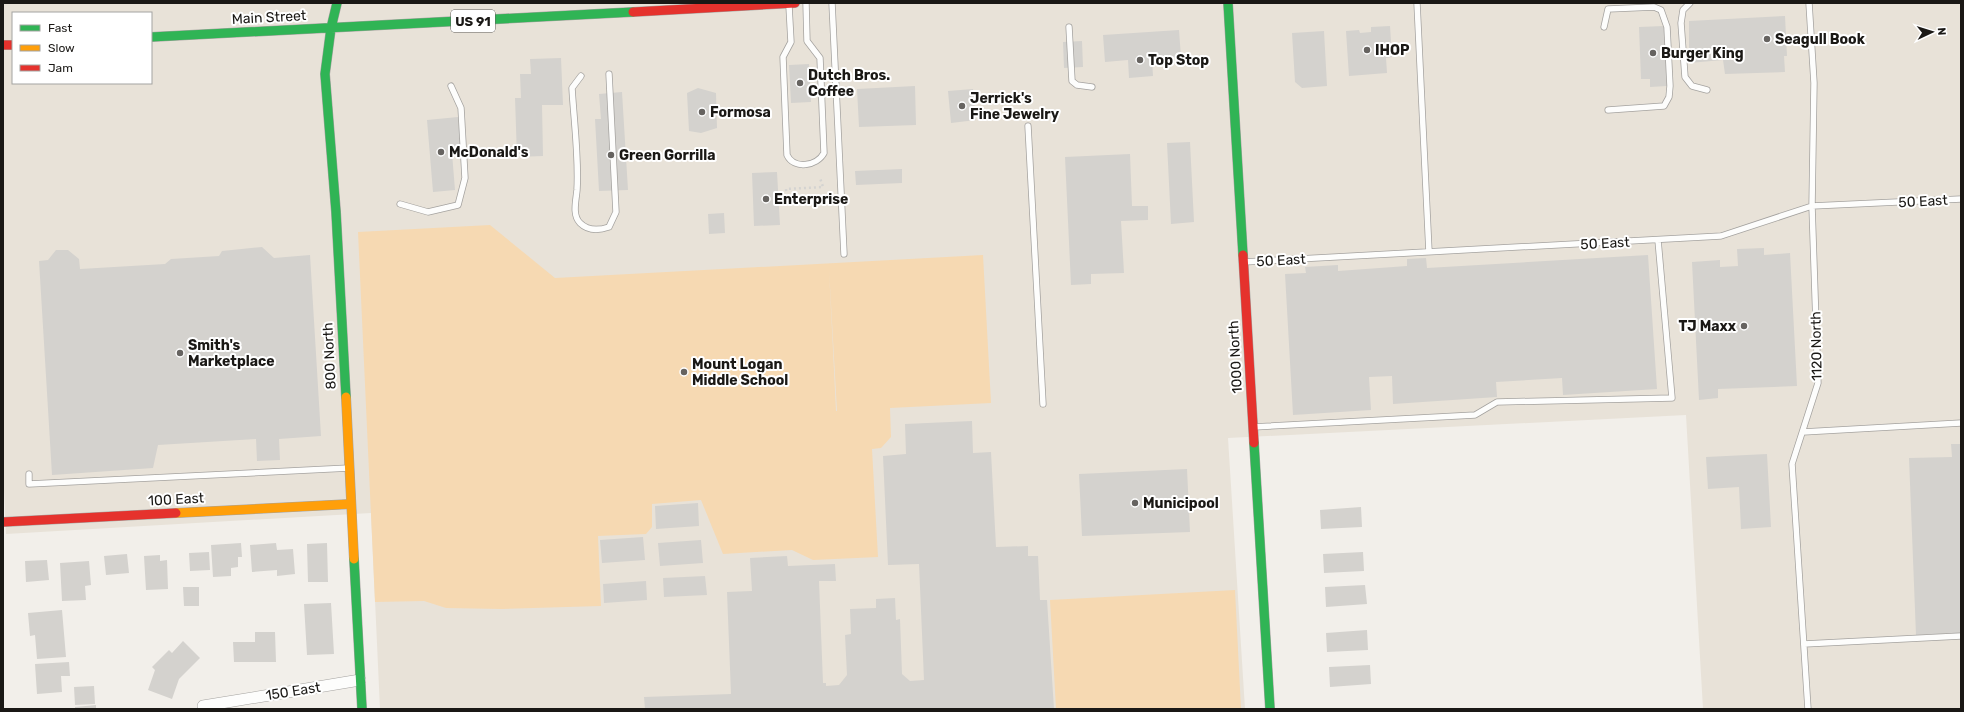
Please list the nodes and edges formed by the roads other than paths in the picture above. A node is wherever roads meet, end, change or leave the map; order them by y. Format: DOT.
graph roads {
  1 [pos="337,3"];
  2 [pos="789,3"];
  3 [pos="795,3"];
  4 [pos="806,3"];
  5 [pos="832,3"];
  6 [pos="1228,3"];
  7 [pos="1417,3"];
  8 [pos="1690,3"];
  9 [pos="1809,3"];
  10 [pos="774,4"];
  11 [pos="1069,27"];
  12 [pos="1604,27"];
  13 [pos="331,28"];
  14 [pos="152,37"];
  15 [pos="609,74"];
  16 [pos="580,76"];
  17 [pos="451,86"];
  18 [pos="1092,87"];
  19 [pos="1707,90"];
  20 [pos="1608,110"];
  21 [pos="1028,126"];
  22 [pos="1961,199"];
  23 [pos="400,204"];
  24 [pos="1812,206"];
  25 [pos="1658,240"];
  26 [pos="1430,252"];
  27 [pos="844,254"];
  28 [pos="1243,262"];
  29 [pos="1043,404"];
  30 [pos="1961,423"];
  31 [pos="1253,427"];
  32 [pos="1803,432"];
  33 [pos="349,468"];
  34 [pos="29,474"];
  35 [pos="351,504"];
  36 [pos="3,522"];
  37 [pos="1961,636"];
  38 [pos="1804,644"];
  39 [pos="360,680"];
  40 [pos="203,706"];
  41 [pos="362,709"];
  42 [pos="1270,709"];
  43 [pos="1808,709"];
  1 -- 13 [label="street, 800 North"];
  2 -- 3 [label="street, Main Street / US 91"];
  2 -- 4 [label="lane"];
  2 -- 10 [label="street, Main Street / US 91"];
  5 -- 27 [label="lane"];
  6 -- 28 [label="street, 1000 North"];
  7 -- 26 [label="lane"];
  8 -- 19 [label="lane"];
  9 -- 24 [label="lane, 1120 North"];
  10 -- 13 [label="street, Main Street / US 91"];
  11 -- 18 [label="lane"];
  12 -- 20 [label="lane"];
  13 -- 14 [label="street, Main Street / US 91"];
  13 -- 33 [label="street, 800 North"];
  15 -- 16 [label="lane"];
  17 -- 23 [label="lane"];
  21 -- 29 [label="lane"];
  22 -- 24 [label="lane, 50 East"];
  24 -- 25 [label="lane, 50 East"];
  24 -- 32 [label="lane, 1120 North"];
  25 -- 26 [label="lane, 50 East"];
  25 -- 31 [label="lane"];
  26 -- 28 [label="lane, 50 East"];
  28 -- 31 [label="street, 1000 North"];
  30 -- 32 [label="lane"];
  31 -- 42 [label="street, 1000 North"];
  32 -- 38 [label="lane, 1120 North"];
  33 -- 34 [label="lane"];
  33 -- 35 [label="street, 800 North"];
  35 -- 36 [label="street, 100 East"];
  35 -- 39 [label="street, 800 North"];
  37 -- 38 [label="lane"];
  38 -- 43 [label="lane, 1120 North"];
  39 -- 40 [label="street, 150 East"];
  39 -- 41 [label="street, 800 North"];
}
